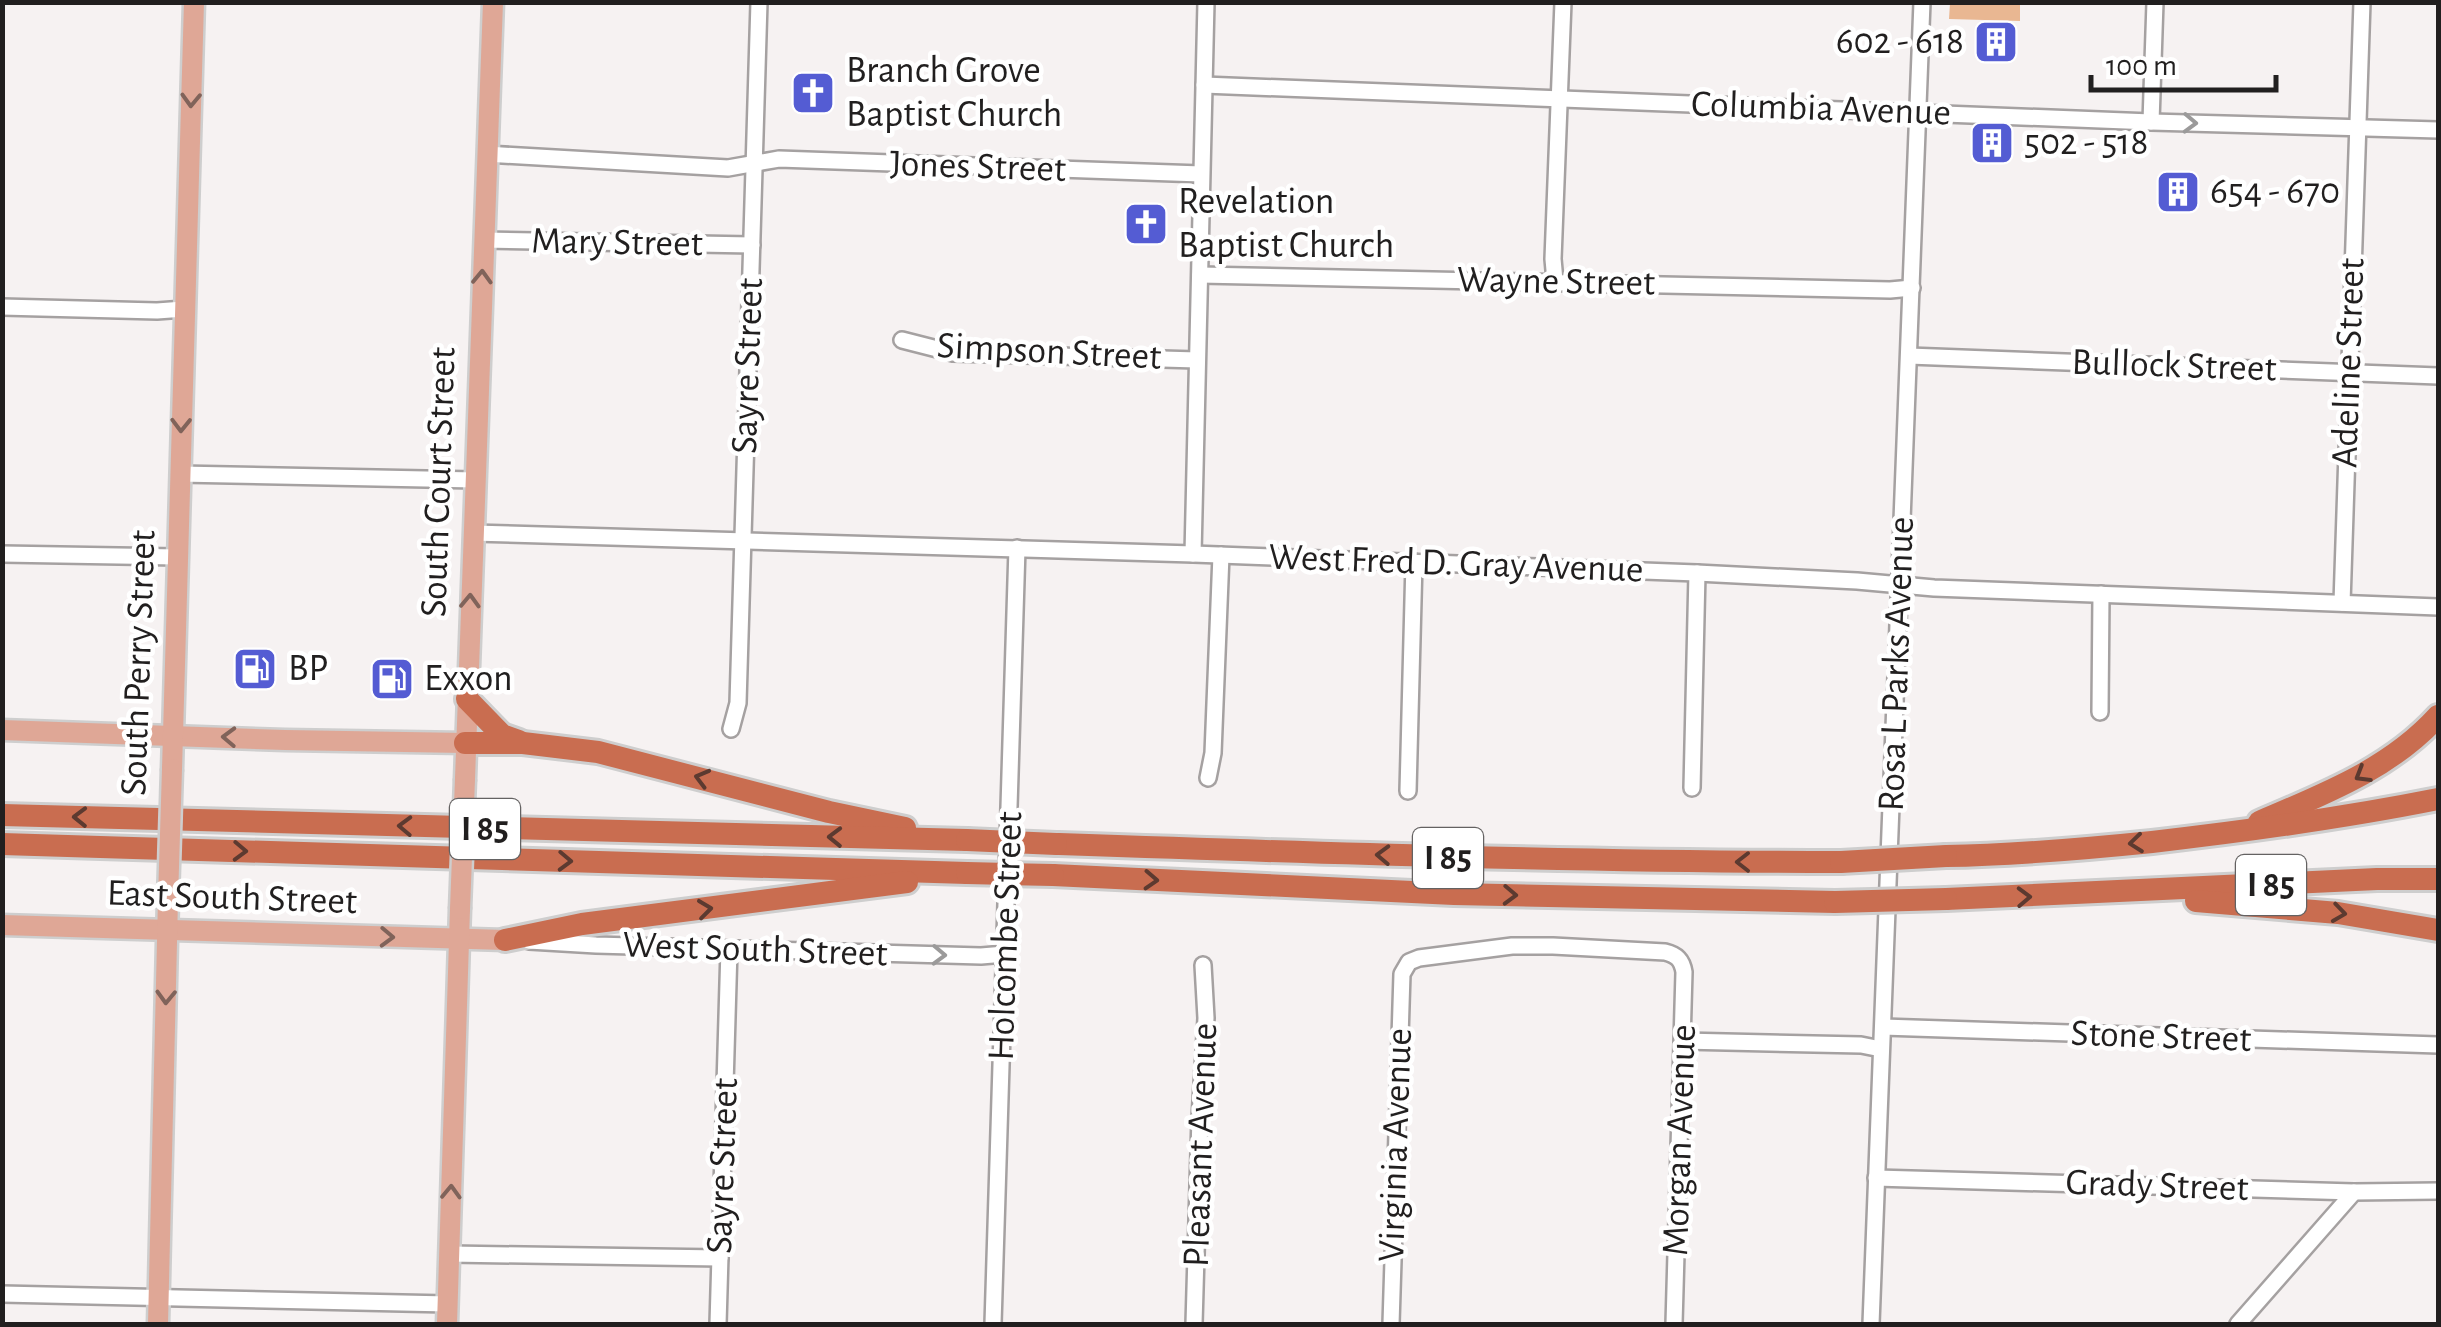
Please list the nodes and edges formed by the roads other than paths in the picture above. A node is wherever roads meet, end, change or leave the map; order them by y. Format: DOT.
graph roads {
  1 [pos="194,2"];
  2 [pos="493,2"];
  3 [pos="760,2"];
  4 [pos="1206,2"];
  5 [pos="1563,2"];
  6 [pos="1922,2"];
  7 [pos="2154,2"];
  8 [pos="2362,2"];
  9 [pos="1204,84"];
  10 [pos="1558,99"];
  11 [pos="1918,112"];
  12 [pos="2152,122"];
  13 [pos="2357,129"];
  14 [pos="2438,130"];
  15 [pos="486,154"];
  16 [pos="754,163"];
  17 [pos="1202,174"];
  18 [pos="483,240"];
  19 [pos="752,245"];
  20 [pos="1200,275"];
  21 [pos="1554,281"];
  22 [pos="1912,288"];
  23 [pos="2,307"];
  24 [pos="184,309"];
  25 [pos="902,340"];
  26 [pos="1909,356"];
  27 [pos="1197,360"];
  28 [pos="2349,373"];
  29 [pos="2438,376"];
  30 [pos="180,474"];
  31 [pos="475,480"];
  32 [pos="473,533"];
  33 [pos="742,540"];
  34 [pos="1017,548"];
  35 [pos="2,554"];
  36 [pos="1193,554"];
  37 [pos="1222,555"];
  38 [pos="177,557"];
  39 [pos="1414,562"];
  40 [pos="1697,573"];
  41 [pos="1900,585"];
  42 [pos="2102,594"];
  43 [pos="2342,603"];
  44 [pos="2438,606"];
  45 [pos="467,699"];
  46 [pos="2100,712"];
  47 [pos="2438,716"];
  48 [pos="730,728"];
  49 [pos="2,730"];
  50 [pos="172,735"];
  51 [pos="522,742"];
  52 [pos="465,743"];
  53 [pos="1208,778"];
  54 [pos="1692,788"];
  55 [pos="1408,791"];
  56 [pos="2438,798"];
  57 [pos="2,815"];
  58 [pos="2233,833"];
  59 [pos="968,840"];
  60 [pos="2,844"];
  61 [pos="966,873"];
  62 [pos="2438,879"];
  63 [pos="2103,894"];
  64 [pos="2,926"];
  65 [pos="168,930"];
  66 [pos="2438,930"];
  67 [pos="460,940"];
  68 [pos="505,940"];
  69 [pos="729,948"];
  70 [pos="1005,954"];
  71 [pos="1203,965"];
  72 [pos="1405,967"];
  73 [pos="1883,1027"];
  74 [pos="1683,1041"];
  75 [pos="2438,1045"];
  76 [pos="1881,1048"];
  77 [pos="1876,1178"];
  78 [pos="2438,1191"];
  79 [pos="2354,1192"];
  80 [pos="450,1254"];
  81 [pos="720,1258"];
  82 [pos="2,1294"];
  83 [pos="158,1298"];
  84 [pos="448,1314"];
  85 [pos="2244,1323"];
  86 [pos="158,1324"];
  87 [pos="718,1324"];
  88 [pos="994,1324"];
  89 [pos="1194,1324"];
  90 [pos="1390,1324"];
  91 [pos="1674,1324"];
  92 [pos="1871,1324"];
  1 -- 24 [label="main road, South Perry Street, one-way"];
  2 -- 15 [label="main road, South Court Street"];
  3 -- 16 [label="street, Sayre Street"];
  4 -- 9 [label="street"];
  5 -- 10 [label="street"];
  6 -- 11 [label="street, Rosa L Parks Avenue"];
  7 -- 12 [label="street"];
  8 -- 13 [label="street, Adeline Street"];
  9 -- 10 [label="street, Columbia Avenue"];
  9 -- 17 [label="street"];
  10 -- 11 [label="street, Columbia Avenue"];
  10 -- 21 [label="street"];
  11 -- 12 [label="street, Columbia Avenue"];
  11 -- 22 [label="street, Rosa L Parks Avenue"];
  12 -- 13 [label="street, Columbia Avenue, one-way"];
  13 -- 14 [label="street, Columbia Avenue"];
  13 -- 28 [label="street, Adeline Street"];
  15 -- 16 [label="street, Jones Street"];
  15 -- 18 [label="main road, South Court Street"];
  16 -- 17 [label="street, Jones Street"];
  16 -- 19 [label="street, Sayre Street"];
  17 -- 20 [label="street"];
  18 -- 19 [label="street, Mary Street"];
  31 -- 18 [label="main road, South Court Street, one-way"];
  19 -- 33 [label="street, Sayre Street"];
  20 -- 21 [label="street, Wayne Street"];
  20 -- 27 [label="street"];
  21 -- 22 [label="street, Wayne Street"];
  22 -- 26 [label="street, Rosa L Parks Avenue"];
  23 -- 24 [label="street"];
  24 -- 30 [label="main road, South Perry Street, one-way"];
  25 -- 27 [label="street, Simpson Street"];
  26 -- 28 [label="street, Bullock Street"];
  26 -- 41 [label="street, Rosa L Parks Avenue"];
  27 -- 36 [label="street"];
  28 -- 29 [label="street, Bullock Street"];
  28 -- 43 [label="street, Adeline Street"];
  30 -- 31 [label="street"];
  30 -- 38 [label="main road, South Perry Street"];
  31 -- 32 [label="main road, South Court Street"];
  32 -- 33 [label="street, West Fred D. Gray Avenue"];
  45 -- 32 [label="main road, South Court Street, one-way"];
  33 -- 34 [label="street, West Fred D. Gray Avenue"];
  33 -- 48 [label="street, Sayre Street"];
  34 -- 36 [label="street, West Fred D. Gray Avenue"];
  34 -- 70 [label="street, Holcombe Street"];
  35 -- 38 [label="street"];
  36 -- 37 [label="street, West Fred D. Gray Avenue"];
  37 -- 39 [label="street, West Fred D. Gray Avenue"];
  37 -- 53 [label="street"];
  38 -- 50 [label="main road, South Perry Street"];
  39 -- 40 [label="street, West Fred D. Gray Avenue"];
  39 -- 55 [label="street"];
  40 -- 41 [label="street, West Fred D. Gray Avenue"];
  40 -- 54 [label="street"];
  41 -- 42 [label="street, West Fred D. Gray Avenue"];
  41 -- 73 [label="street, Rosa L Parks Avenue"];
  42 -- 43 [label="street, West Fred D. Gray Avenue"];
  42 -- 46 [label="street"];
  43 -- 44 [label="street, West Fred D. Gray Avenue"];
  45 -- 51 [label="highway"];
  45 -- 52 [label="main road, South Court Street"];
  47 -- 58 [label="highway, one-way"];
  49 -- 50 [label="main road"];
  52 -- 50 [label="main road, one-way"];
  50 -- 65 [label="main road, South Perry Street, bridge"];
  51 -- 52 [label="highway"];
  59 -- 51 [label="highway, one-way"];
  52 -- 67 [label="main road, South Court Street, bridge"];
  56 -- 58 [label="highway, I 85"];
  59 -- 57 [label="highway, I 85, one-way"];
  58 -- 59 [label="highway, I 85, one-way, bridge"];
  60 -- 61 [label="highway, I 85, one-way"];
  61 -- 63 [label="highway, I 85, one-way, bridge"];
  68 -- 61 [label="highway, one-way"];
  62 -- 63 [label="highway, I 85"];
  63 -- 66 [label="highway, one-way"];
  64 -- 65 [label="main road, East South Street"];
  65 -- 67 [label="main road, East South Street, one-way"];
  65 -- 83 [label="main road, South Perry Street, one-way"];
  67 -- 68 [label="main road, East South Street"];
  80 -- 67 [label="main road, South Court Street, one-way"];
  68 -- 69 [label="street, West South Street"];
  69 -- 70 [label="street, West South Street, one-way"];
  69 -- 81 [label="street, Sayre Street"];
  70 -- 88 [label="street, Holcombe Street"];
  71 -- 89 [label="street, Pleasant Avenue"];
  72 -- 74 [label="street, Morgan Avenue"];
  72 -- 90 [label="street, Virginia Avenue"];
  73 -- 75 [label="street, Stone Street"];
  73 -- 76 [label="street, Rosa L Parks Avenue"];
  74 -- 76 [label="street"];
  74 -- 91 [label="street, Morgan Avenue"];
  76 -- 77 [label="street, Rosa L Parks Avenue"];
  77 -- 79 [label="street, Grady Street"];
  77 -- 92 [label="street, Rosa L Parks Avenue"];
  78 -- 79 [label="street, Grady Street"];
  79 -- 85 [label="street"];
  80 -- 81 [label="street"];
  80 -- 84 [label="main road, South Court Street"];
  81 -- 87 [label="street, Sayre Street"];
  82 -- 83 [label="street"];
  83 -- 84 [label="street"];
  83 -- 86 [label="main road, South Perry Street"];
}
